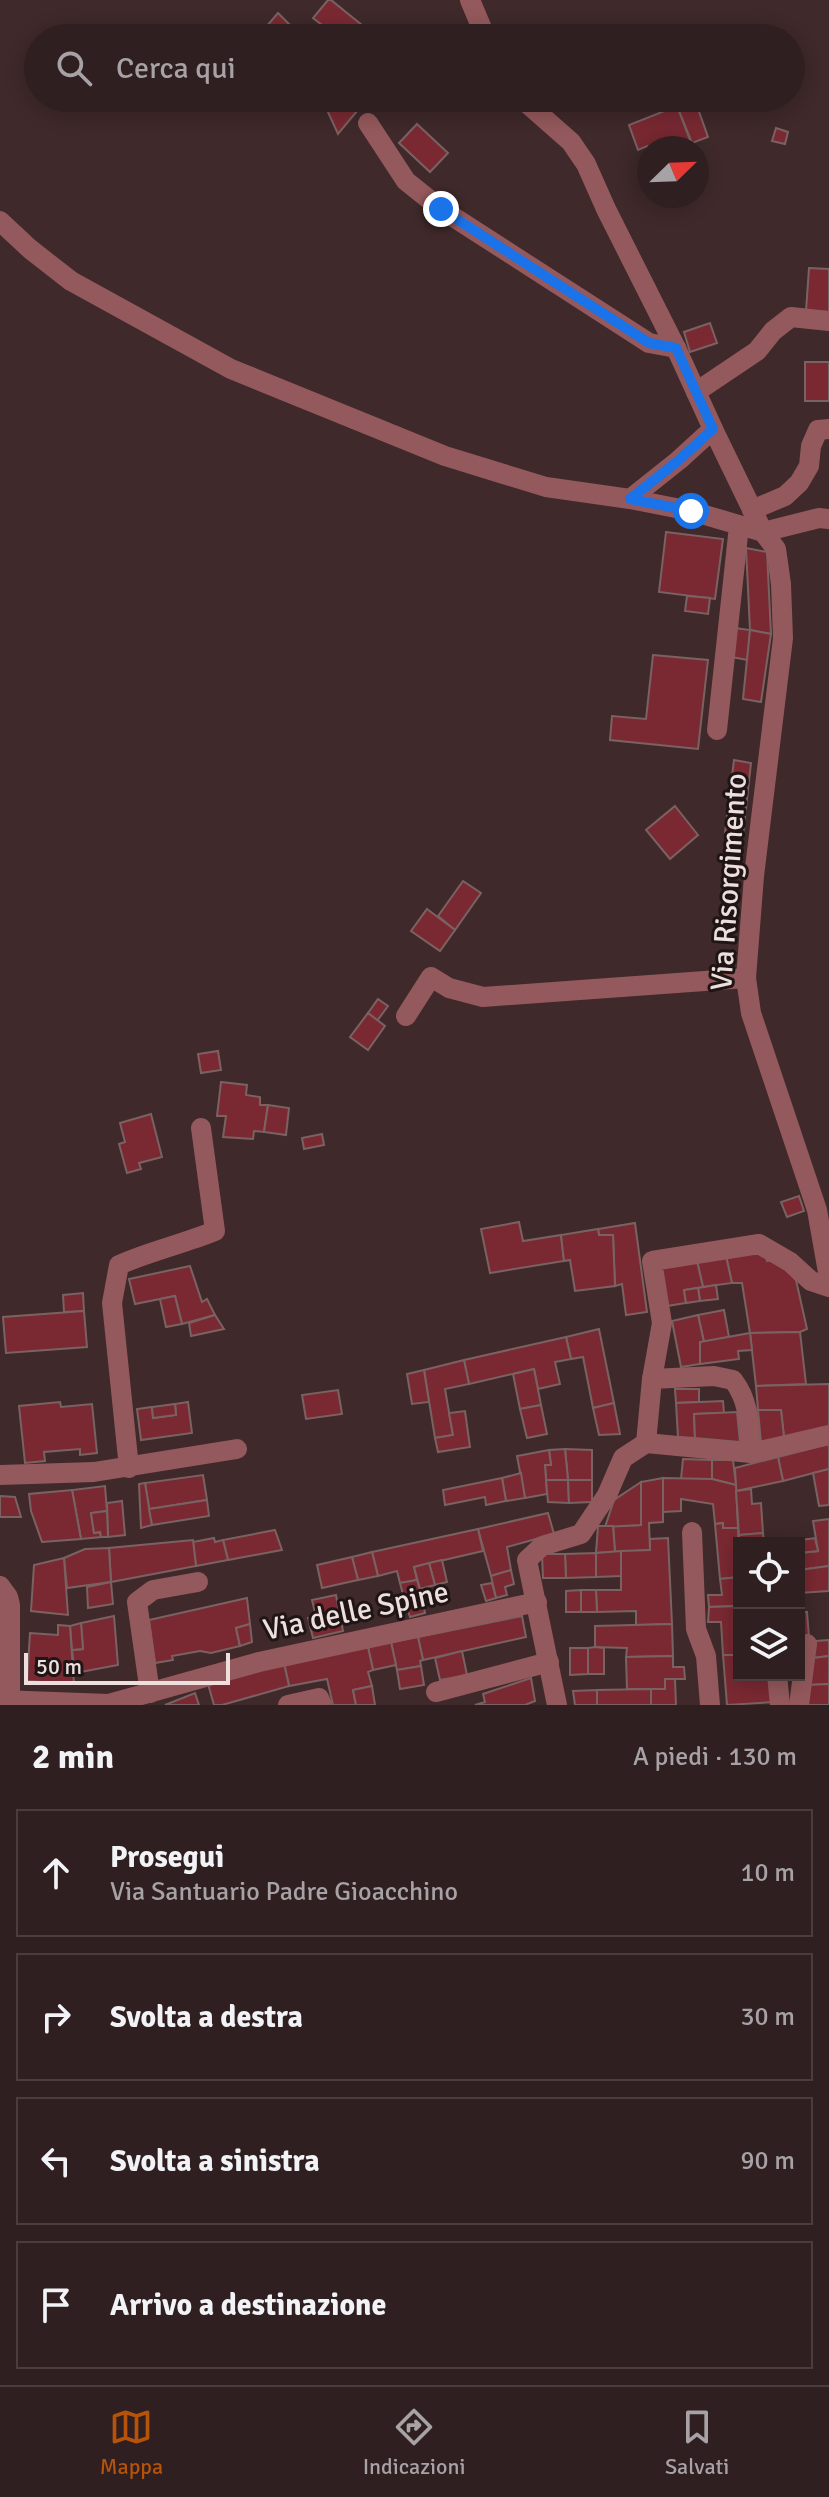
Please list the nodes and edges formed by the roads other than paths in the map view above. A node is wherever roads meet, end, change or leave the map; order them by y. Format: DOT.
graph roads {
  1 [pos="470,0"];
  2 [pos="480,24"];
  3 [pos="537,112"];
  4 [pos="368,123"];
  5 [pos="0,221"];
  6 [pos="829,321"];
  7 [pos="676,348"];
  8 [pos="696,392"];
  9 [pos="713,429"];
  10 [pos="829,429"];
  11 [pos="630,499"];
  12 [pos="752,510"];
  13 [pos="829,519"];
  14 [pos="739,526"];
  15 [pos="763,532"];
  16 [pos="717,730"];
  17 [pos="746,978"];
  18 [pos="406,1016"];
  19 [pos="201,1128"];
  20 [pos="829,1278"];
  21 [pos="829,1287"];
  22 [pos="652,1379"];
  23 [pos="829,1435"];
  24 [pos="646,1443"];
  25 [pos="237,1449"];
  26 [pos="751,1453"];
  27 [pos="129,1468"];
  28 [pos="0,1475"];
  29 [pos="692,1532"];
  30 [pos="198,1582"];
  31 [pos="0,1586"];
  32 [pos="537,1602"];
  33 [pos="807,1644"];
  34 [pos="549,1662"];
  35 [pos="778,1681"];
  36 [pos="436,1692"];
  37 [pos="150,1693"];
  38 [pos="5,1700"];
  39 [pos="288,1705"];
  40 [pos="322,1705"];
  41 [pos="557,1705"];
  42 [pos="710,1705"];
  43 [pos="780,1705"];
  44 [pos="799,1705"];
  1 -- 2 [label="street"];
  3 -- 7 [label="street, Via Risorgimento"];
  4 -- 7 [label="street"];
  5 -- 11 [label="street"];
  6 -- 8 [label="street"];
  7 -- 8 [label="street, Via Risorgimento"];
  8 -- 9 [label="street, Via Risorgimento"];
  9 -- 11 [label="street"];
  9 -- 12 [label="street, Via Risorgimento"];
  10 -- 12 [label="street"];
  11 -- 14 [label="street"];
  12 -- 15 [label="street, Via Risorgimento"];
  13 -- 15 [label="street"];
  14 -- 15 [label="street"];
  14 -- 16 [label="street"];
  15 -- 17 [label="street, Via Risorgimento"];
  17 -- 18 [label="street"];
  17 -- 20 [label="street, Via Risorgimento"];
  19 -- 27 [label="street"];
  21 -- 22 [label="street"];
  22 -- 24 [label="street"];
  22 -- 26 [label="street"];
  23 -- 26 [label="street"];
  24 -- 26 [label="street"];
  24 -- 32 [label="street"];
  25 -- 27 [label="street"];
  27 -- 28 [label="street"];
  29 -- 42 [label="street"];
  30 -- 37 [label="street"];
  31 -- 38 [label="street"];
  32 -- 34 [label="street"];
  32 -- 37 [label="street, Via delle Spine"];
  33 -- 44 [label="street"];
  34 -- 36 [label="street"];
  34 -- 41 [label="street"];
  35 -- 43 [label="street"];
  37 -- 38 [label="street, Via delle Spine"];
  39 -- 40 [label="street"];
}
